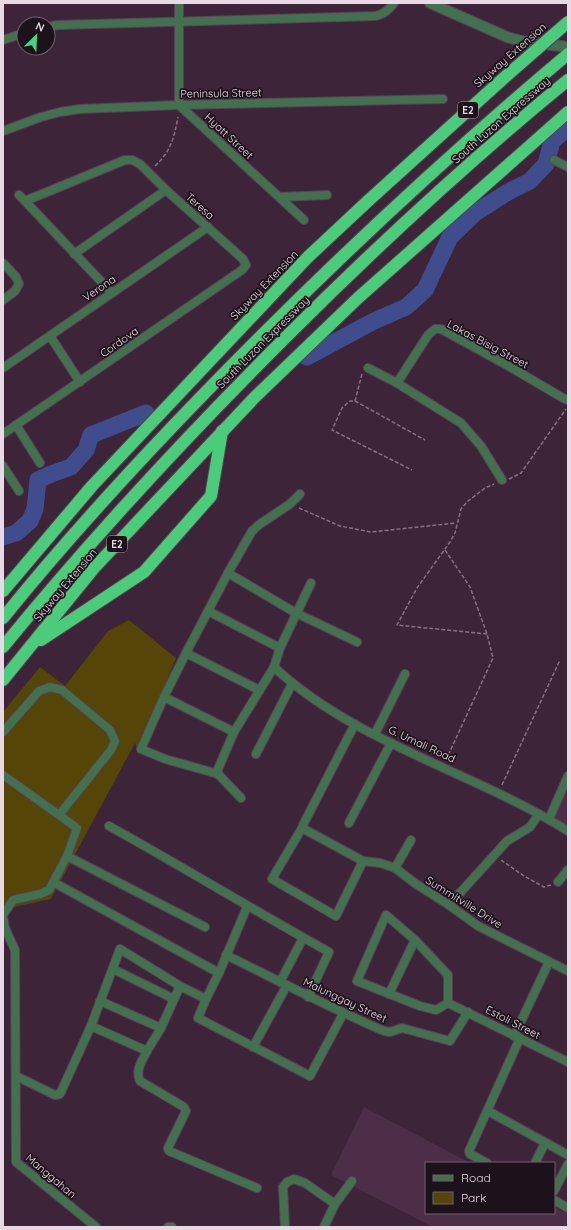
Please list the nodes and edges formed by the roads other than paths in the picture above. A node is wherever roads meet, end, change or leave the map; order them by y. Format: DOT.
graph roads {
  1 [pos="179,3"];
  2 [pos="394,3"];
  3 [pos="430,3"];
  4 [pos="179,22"];
  5 [pos="568,22"];
  6 [pos="56,25"];
  7 [pos="16,36"];
  8 [pos="3,40"];
  9 [pos="568,47"];
  10 [pos="568,54"];
  11 [pos="568,80"];
  12 [pos="443,99"];
  13 [pos="179,105"];
  14 [pos="568,112"];
  15 [pos="3,131"];
  16 [pos="554,160"];
  17 [pos="568,167"];
  18 [pos="166,190"];
  19 [pos="328,195"];
  20 [pos="280,197"];
  21 [pos="304,220"];
  22 [pos="208,227"];
  23 [pos="74,254"];
  24 [pos="3,263"];
  25 [pos="246,264"];
  26 [pos="112,293"];
  27 [pos="3,300"];
  28 [pos="50,336"];
  29 [pos="3,368"];
  30 [pos="368,368"];
  31 [pos="80,382"];
  32 [pos="397,384"];
  33 [pos="568,400"];
  34 [pos="16,426"];
  35 [pos="222,431"];
  36 [pos="3,434"];
  37 [pos="40,462"];
  38 [pos="3,466"];
  39 [pos="502,480"];
  40 [pos="19,491"];
  41 [pos="300,494"];
  42 [pos="228,573"];
  43 [pos="311,583"];
  44 [pos="3,591"];
  45 [pos="208,611"];
  46 [pos="296,613"];
  47 [pos="3,618"];
  48 [pos="357,642"];
  49 [pos="3,647"];
  50 [pos="30,647"];
  51 [pos="280,648"];
  52 [pos="186,653"];
  53 [pos="274,666"];
  54 [pos="405,674"];
  55 [pos="3,680"];
  56 [pos="292,684"];
  57 [pos="259,690"];
  58 [pos="164,697"];
  59 [pos="355,724"];
  60 [pos="3,732"];
  61 [pos="234,732"];
  62 [pos="375,734"];
  63 [pos="390,743"];
  64 [pos="256,754"];
  65 [pos="218,774"];
  66 [pos="3,775"];
  67 [pos="568,776"];
  68 [pos="241,798"];
  69 [pos="539,814"];
  70 [pos="59,815"];
  71 [pos="549,819"];
  72 [pos="349,823"];
  73 [pos="303,825"];
  74 [pos="109,826"];
  75 [pos="568,831"];
  76 [pos="411,840"];
  77 [pos="67,856"];
  78 [pos="363,861"];
  79 [pos="395,868"];
  80 [pos="568,870"];
  81 [pos="53,882"];
  82 [pos="558,882"];
  83 [pos="449,905"];
  84 [pos="247,907"];
  85 [pos="3,916"];
  86 [pos="205,927"];
  87 [pos="303,938"];
  88 [pos="415,940"];
  89 [pos="226,955"];
  90 [pos="549,962"];
  91 [pos="112,969"];
  92 [pos="568,971"];
  93 [pos="219,973"];
  94 [pos="284,983"];
  95 [pos="180,986"];
  96 [pos="389,994"];
  97 [pos="308,997"];
  98 [pos="174,999"];
  99 [pos="206,999"];
  100 [pos="100,1001"];
  101 [pos="448,1003"];
  102 [pos="468,1012"];
  103 [pos="343,1014"];
  104 [pos="91,1026"];
  105 [pos="161,1028"];
  106 [pos="517,1037"];
  107 [pos="253,1047"];
  108 [pos="147,1051"];
  109 [pos="568,1062"];
  110 [pos="16,1076"];
  111 [pos="488,1111"];
  112 [pos="545,1143"];
  113 [pos="568,1155"];
  114 [pos="485,1162"];
  115 [pos="536,1162"];
  116 [pos="568,1164"];
  117 [pos="352,1181"];
  118 [pos="257,1188"];
  119 [pos="555,1189"];
  120 [pos="555,1201"];
  121 [pos="335,1204"];
  122 [pos="568,1208"];
  123 [pos="96,1227"];
  124 [pos="168,1227"];
  125 [pos="172,1227"];
  126 [pos="285,1227"];
  127 [pos="324,1227"];
  1 -- 4 [label="street"];
  2 -- 4 [label="street"];
  3 -- 9 [label="street"];
  4 -- 6 [label="street"];
  4 -- 13 [label="street"];
  5 -- 44 [label="highway, Skyway Extension / E2, bridge"];
  7 -- 8 [label="street"];
  10 -- 47 [label="highway, South Luzon Expressway / E2"];
  11 -- 49 [label="highway, South Luzon Expressway / E2"];
  12 -- 13 [label="street, Peninsula Street"];
  13 -- 15 [label="street, Peninsula Street"];
  13 -- 20 [label="street, Hyatt Street"];
  14 -- 35 [label="highway, Skyway Extension / E2"];
  16 -- 17 [label="street"];
  18 -- 22 [label="street, Teresa"];
  18 -- 23 [label="street"];
  18 -- 23 [label="street, Teresa"];
  19 -- 20 [label="street"];
  20 -- 21 [label="street, Hyatt Street"];
  22 -- 25 [label="street, Teresa"];
  22 -- 26 [label="street, Verona"];
  23 -- 26 [label="street"];
  24 -- 27 [label="street"];
  25 -- 31 [label="street, Cordova"];
  26 -- 28 [label="street, Verona"];
  28 -- 29 [label="street, Verona"];
  28 -- 31 [label="street"];
  30 -- 32 [label="street"];
  31 -- 34 [label="street, Cordova"];
  32 -- 33 [label="street, Lakas Bisig Street"];
  32 -- 39 [label="street"];
  34 -- 36 [label="street, Cordova"];
  34 -- 37 [label="street"];
  35 -- 50 [label="highway, Skyway Extension / E2"];
  35 -- 50 [label="highway"];
  38 -- 40 [label="street"];
  41 -- 42 [label="street"];
  42 -- 45 [label="street"];
  42 -- 46 [label="street"];
  43 -- 46 [label="street"];
  45 -- 51 [label="street"];
  45 -- 52 [label="street"];
  46 -- 48 [label="street"];
  46 -- 51 [label="street"];
  50 -- 55 [label="highway, Skyway Extension / E2"];
  51 -- 53 [label="street"];
  52 -- 57 [label="street"];
  52 -- 58 [label="street"];
  53 -- 56 [label="street, G. Umali Road"];
  53 -- 57 [label="street"];
  54 -- 62 [label="street"];
  56 -- 59 [label="street, G. Umali Road"];
  56 -- 64 [label="street"];
  57 -- 61 [label="street"];
  58 -- 61 [label="street"];
  58 -- 65 [label="street"];
  59 -- 62 [label="street, G. Umali Road"];
  59 -- 73 [label="street"];
  60 -- 70 [label="street"];
  61 -- 65 [label="street"];
  62 -- 63 [label="street, G. Umali Road"];
  63 -- 69 [label="street, G. Umali Road"];
  63 -- 72 [label="street"];
  65 -- 68 [label="street"];
  66 -- 70 [label="street"];
  67 -- 71 [label="street"];
  69 -- 71 [label="street, G. Umali Road"];
  69 -- 83 [label="street"];
  70 -- 77 [label="street, Manggahan"];
  71 -- 75 [label="street, G. Umali Road"];
  74 -- 84 [label="street"];
  76 -- 79 [label="street"];
  77 -- 81 [label="street, Manggahan"];
  77 -- 86 [label="street"];
  78 -- 78 [label="street"];
  78 -- 79 [label="street, Summitville Drive"];
  79 -- 83 [label="street, Summitville Drive"];
  80 -- 82 [label="street"];
  81 -- 85 [label="street, Manggahan"];
  81 -- 93 [label="street"];
  83 -- 90 [label="street, Summitville Drive"];
  84 -- 87 [label="street"];
  84 -- 89 [label="street"];
  85 -- 110 [label="street, Manggahan"];
  87 -- 94 [label="street"];
  87 -- 97 [label="street"];
  88 -- 96 [label="street"];
  88 -- 96 [label="street"];
  88 -- 101 [label="street"];
  89 -- 93 [label="street"];
  89 -- 94 [label="street, Malunggay Street"];
  90 -- 92 [label="street, Summitville Drive"];
  90 -- 106 [label="street"];
  91 -- 95 [label="street"];
  91 -- 98 [label="street"];
  91 -- 100 [label="street"];
  93 -- 99 [label="street"];
  94 -- 97 [label="street, Malunggay Street"];
  94 -- 107 [label="street"];
  95 -- 98 [label="street"];
  95 -- 99 [label="street"];
  96 -- 101 [label="street"];
  97 -- 103 [label="street, Malunggay Street"];
  98 -- 105 [label="street"];
  99 -- 107 [label="street"];
  100 -- 104 [label="street"];
  100 -- 105 [label="street"];
  101 -- 102 [label="street, Estoli Street"];
  102 -- 103 [label="street, Malunggay Street"];
  102 -- 106 [label="street, Estoli Street"];
  103 -- 107 [label="street"];
  104 -- 108 [label="street"];
  104 -- 110 [label="street"];
  105 -- 108 [label="street"];
  106 -- 109 [label="street, Estoli Street"];
  106 -- 111 [label="street"];
  108 -- 118 [label="street"];
  110 -- 123 [label="street, Manggahan"];
  111 -- 112 [label="street"];
  111 -- 114 [label="street"];
  112 -- 113 [label="street"];
  112 -- 115 [label="street"];
  116 -- 119 [label="street"];
  117 -- 121 [label="street"];
  120 -- 122 [label="street"];
  121 -- 126 [label="street"];
  121 -- 127 [label="street"];
  124 -- 125 [label="street"];
}
